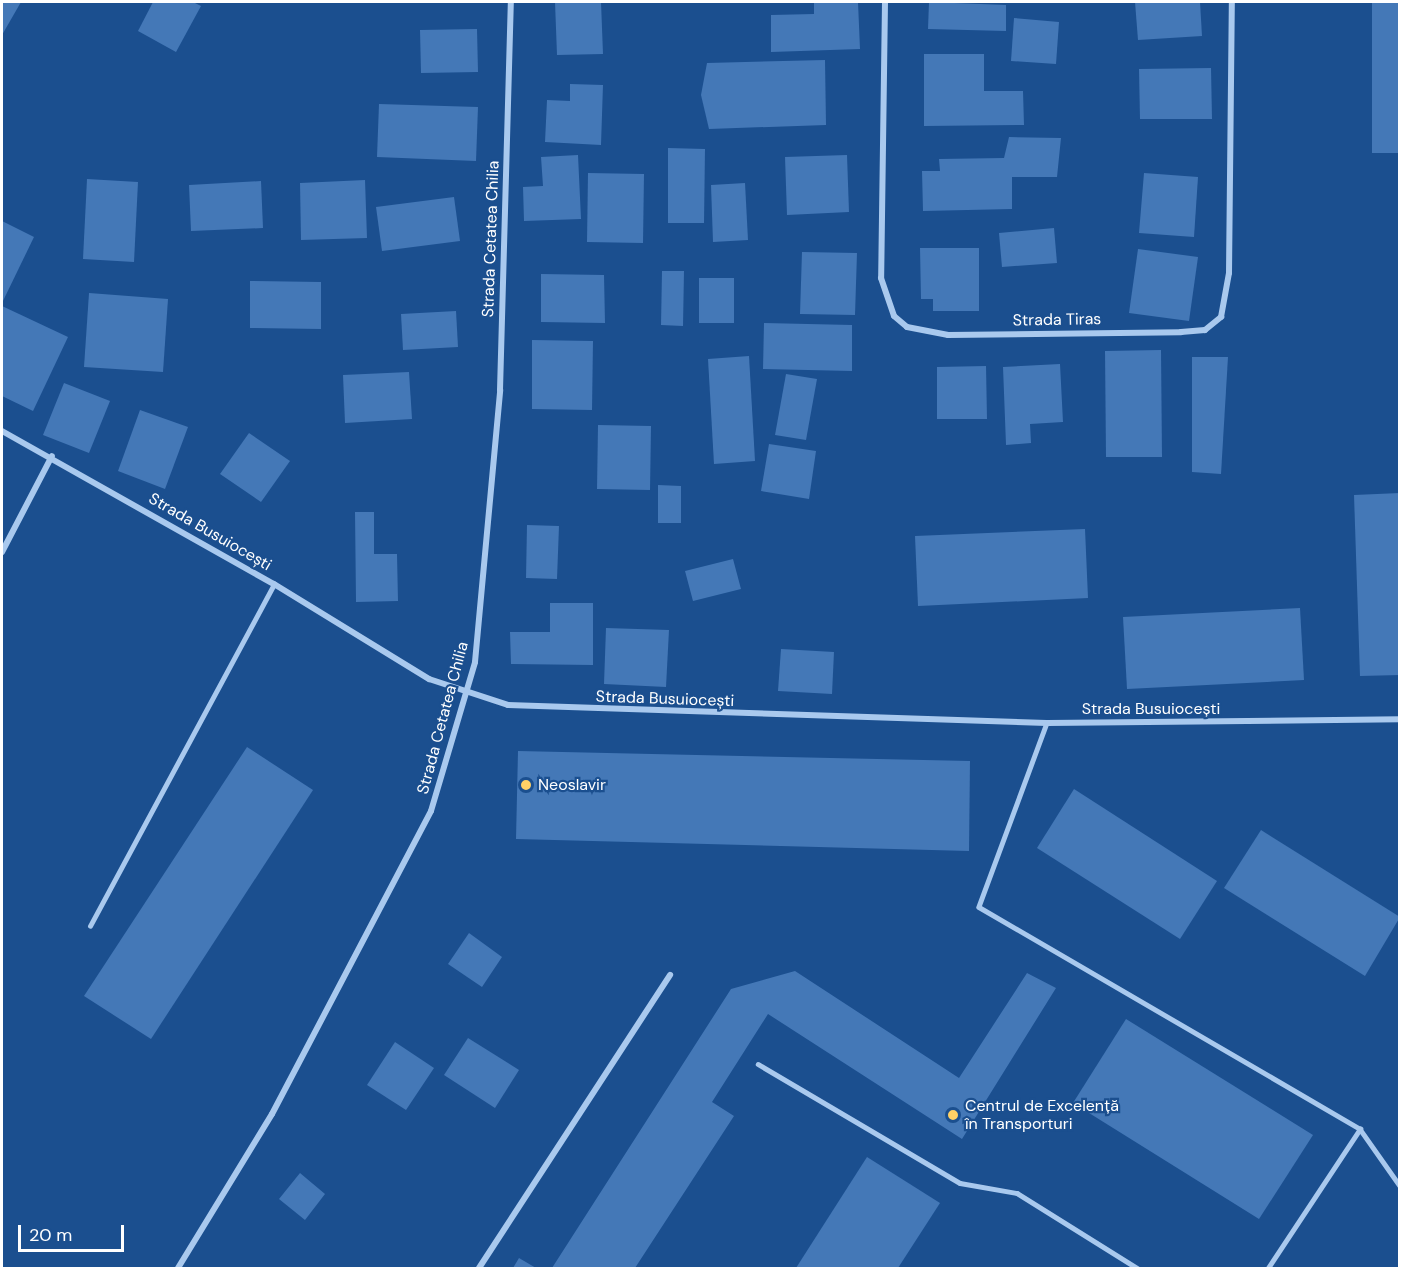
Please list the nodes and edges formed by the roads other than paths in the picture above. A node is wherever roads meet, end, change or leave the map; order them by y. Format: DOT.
graph roads {
  1 [pos="511,2"];
  2 [pos="885,2"];
  3 [pos="1232,2"];
  4 [pos="2,431"];
  5 [pos="52,456"];
  6 [pos="2,552"];
  7 [pos="274,584"];
  8 [pos="466,693"];
  9 [pos="1400,719"];
  10 [pos="1047,723"];
  11 [pos="90,926"];
  12 [pos="670,975"];
  13 [pos="758,1064"];
  14 [pos="1360,1129"];
  15 [pos="1400,1186"];
  16 [pos="178,1269"];
  17 [pos="479,1269"];
  18 [pos="1137,1269"];
  19 [pos="1268,1269"];
  1 -- 8 [label="street, Strada Cetatea Chilia"];
  2 -- 3 [label="street, Strada Tiras"];
  4 -- 5 [label="street, Strada Busuiocești"];
  5 -- 6 [label="street"];
  5 -- 7 [label="street, Strada Busuiocești"];
  7 -- 8 [label="street, Strada Busuiocești"];
  7 -- 11 [label="lane"];
  8 -- 10 [label="street, Strada Busuiocești"];
  8 -- 16 [label="street, Strada Cetatea Chilia"];
  9 -- 10 [label="street, Strada Busuiocești"];
  10 -- 14 [label="lane"];
  12 -- 17 [label="street"];
  13 -- 18 [label="lane"];
  14 -- 15 [label="lane"];
  14 -- 19 [label="lane"];
}
